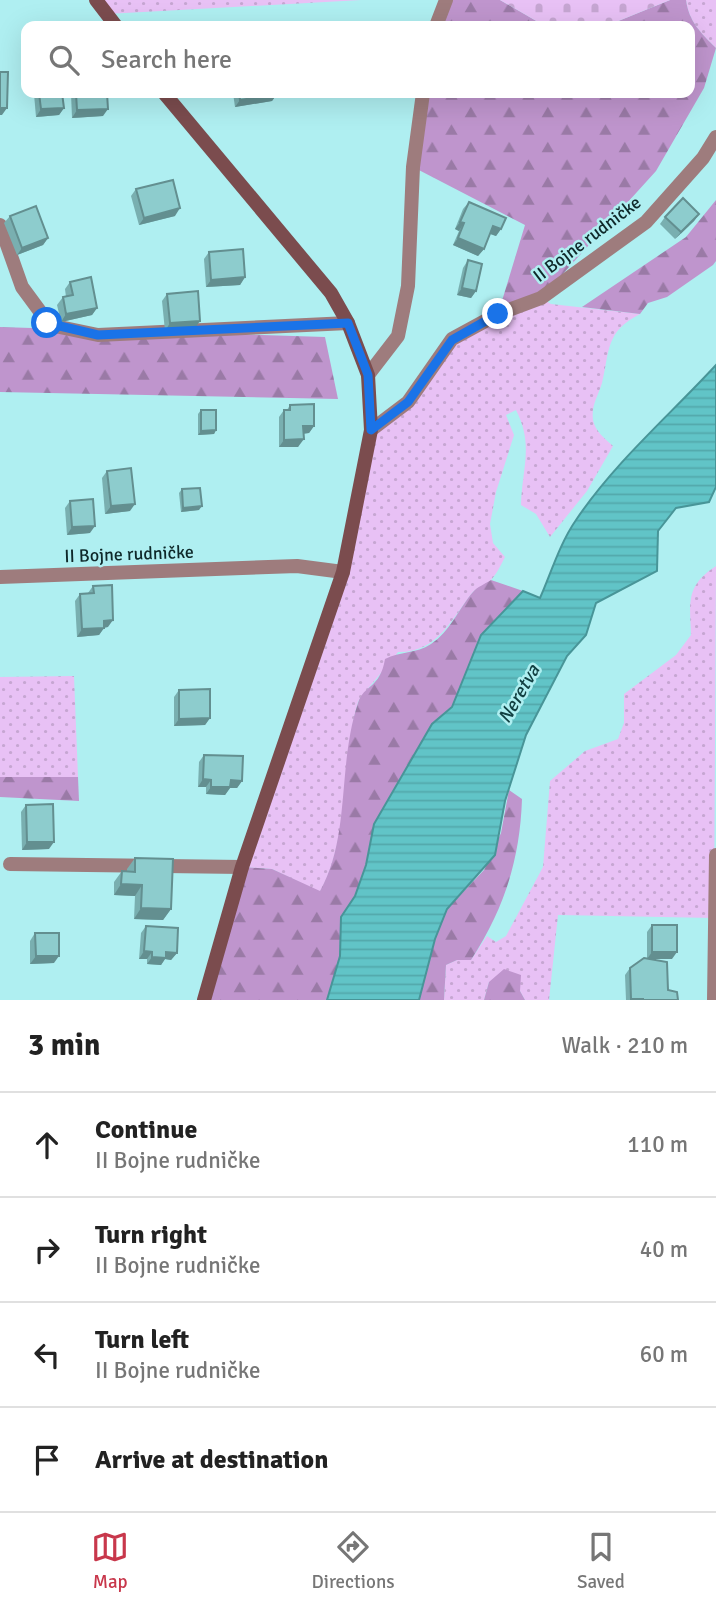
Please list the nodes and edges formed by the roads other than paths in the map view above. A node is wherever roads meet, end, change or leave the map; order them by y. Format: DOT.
graph roads {
  1 [pos="96,0"];
  2 [pos="446,0"];
  3 [pos="112,21"];
  4 [pos="438,21"];
  5 [pos="168,98"];
  6 [pos="422,98"];
  7 [pos="716,137"];
  8 [pos="0,225"];
  9 [pos="348,323"];
  10 [pos="368,375"];
  11 [pos="371,430"];
  12 [pos="343,572"];
  13 [pos="0,577"];
  14 [pos="716,855"];
  15 [pos="10,864"];
  16 [pos="242,867"];
  17 [pos="715,984"];
  18 [pos="204,1000"];
  19 [pos="714,1000"];
  1 -- 3 [label="street"];
  2 -- 4 [label="street"];
  5 -- 9 [label="street"];
  6 -- 10 [label="street"];
  7 -- 11 [label="street, II Bojne rudničke"];
  8 -- 9 [label="street"];
  9 -- 10 [label="street"];
  10 -- 11 [label="street"];
  11 -- 12 [label="street"];
  12 -- 13 [label="street, II Bojne rudničke"];
  12 -- 16 [label="street"];
  14 -- 17 [label="street"];
  15 -- 16 [label="street"];
  16 -- 18 [label="street"];
  17 -- 19 [label="street"];
}
